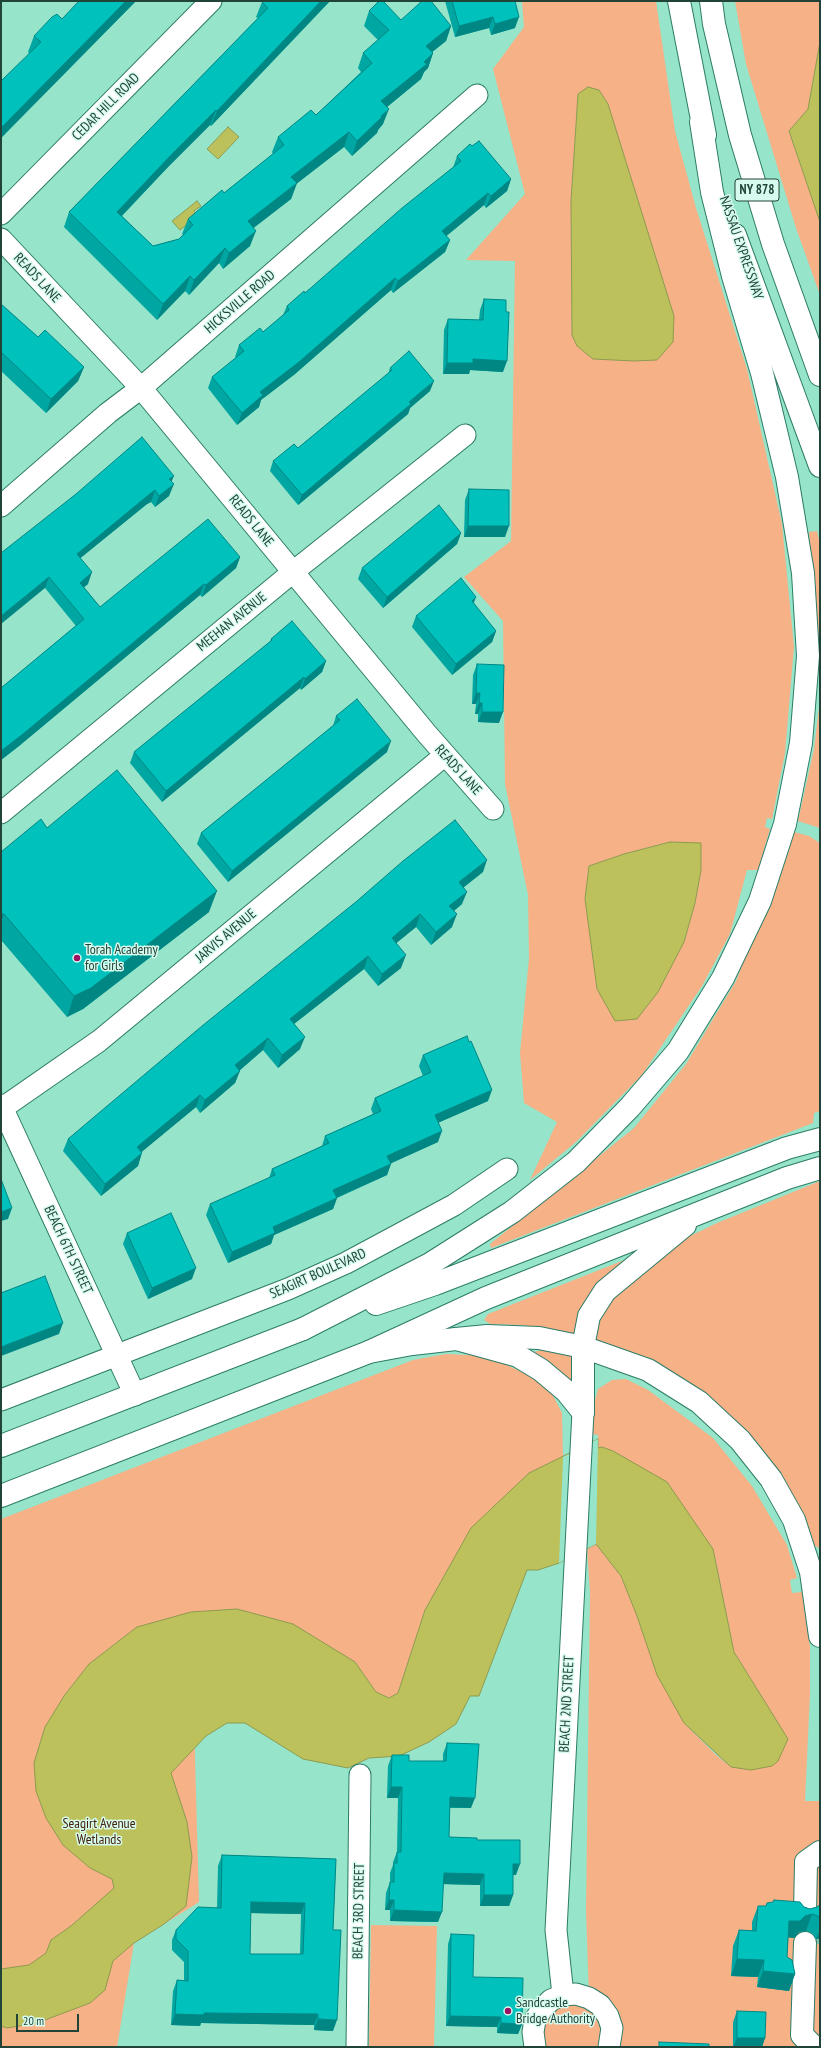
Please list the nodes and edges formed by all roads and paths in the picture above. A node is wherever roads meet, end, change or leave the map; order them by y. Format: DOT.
graph roads {
  1 [pos="211,1"];
  2 [pos="679,1"];
  3 [pos="712,1"];
  4 [pos="477,95"];
  5 [pos="701,122"];
  6 [pos="1,214"];
  7 [pos="1,239"];
  8 [pos="820,375"];
  9 [pos="141,388"];
  10 [pos="464,435"];
  11 [pos="820,466"];
  12 [pos="1,506"];
  13 [pos="293,572"];
  14 [pos="444,756"];
  15 [pos="493,809"];
  16 [pos="1,812"];
  17 [pos="2,1107"];
  18 [pos="820,1139"];
  19 [pos="820,1168"];
  20 [pos="507,1169"];
  21 [pos="701,1212"];
  22 [pos="303,1329"];
  23 [pos="456,1339"];
  24 [pos="583,1347"];
  25 [pos="369,1352"];
  26 [pos="116,1354"];
  27 [pos="135,1395"];
  28 [pos="1,1400"];
  29 [pos="583,1412"];
  30 [pos="1,1446"];
  31 [pos="1,1496"];
  32 [pos="820,1636"];
  33 [pos="360,1775"];
  34 [pos="820,1852"];
  35 [pos="805,1913"];
  36 [pos="812,1943"];
  37 [pos="563,1996"];
  38 [pos="820,2041"];
  39 [pos="357,2047"];
  40 [pos="535,2047"];
  41 [pos="609,2047"];
  42 [pos="814,2047"];
  1 -- 6 [label="street, CEDAR HILL ROAD"];
  2 -- 5 [label="main road, NASSAU EXPRESSWAY / NY 878"];
  3 -- 8 [label="main road, NY 878"];
  4 -- 9 [label="street, HICKSVILLE ROAD"];
  5 -- 11 [label="main road, NASSAU EXPRESSWAY / NY 878"];
  5 -- 22 [label="main road"];
  7 -- 9 [label="street, READS LANE"];
  9 -- 12 [label="street, HICKSVILLE ROAD"];
  9 -- 13 [label="street, READS LANE"];
  10 -- 13 [label="street, MEEHAN AVENUE"];
  13 -- 14 [label="street, READS LANE"];
  13 -- 16 [label="street, MEEHAN AVENUE"];
  14 -- 15 [label="street, READS LANE"];
  14 -- 17 [label="street, JARVIS AVENUE"];
  17 -- 26 [label="street, BEACH 6TH STREET"];
  18 -- 22 [label="main road"];
  19 -- 21 [label="main road"];
  20 -- 26 [label="street, SEAGIRT BOULEVARD"];
  21 -- 24 [label="main road"];
  21 -- 25 [label="main road"];
  22 -- 27 [label="main road"];
  23 -- 24 [label="main road"];
  23 -- 25 [label="main road"];
  23 -- 29 [label="main road"];
  24 -- 29 [label="main road"];
  24 -- 32 [label="main road"];
  25 -- 31 [label="main road"];
  26 -- 27 [label="street, BEACH 6TH STREET"];
  26 -- 28 [label="street, SEAGIRT BOULEVARD"];
  27 -- 30 [label="main road"];
  29 -- 37 [label="street, BEACH 2ND STREET"];
  33 -- 39 [label="street, BEACH 3RD STREET"];
  34 -- 35 [label="main road"];
  36 -- 38 [label="main road"];
  36 -- 42 [label="main road"];
  37 -- 40 [label="street"];
  37 -- 41 [label="street"];
}
